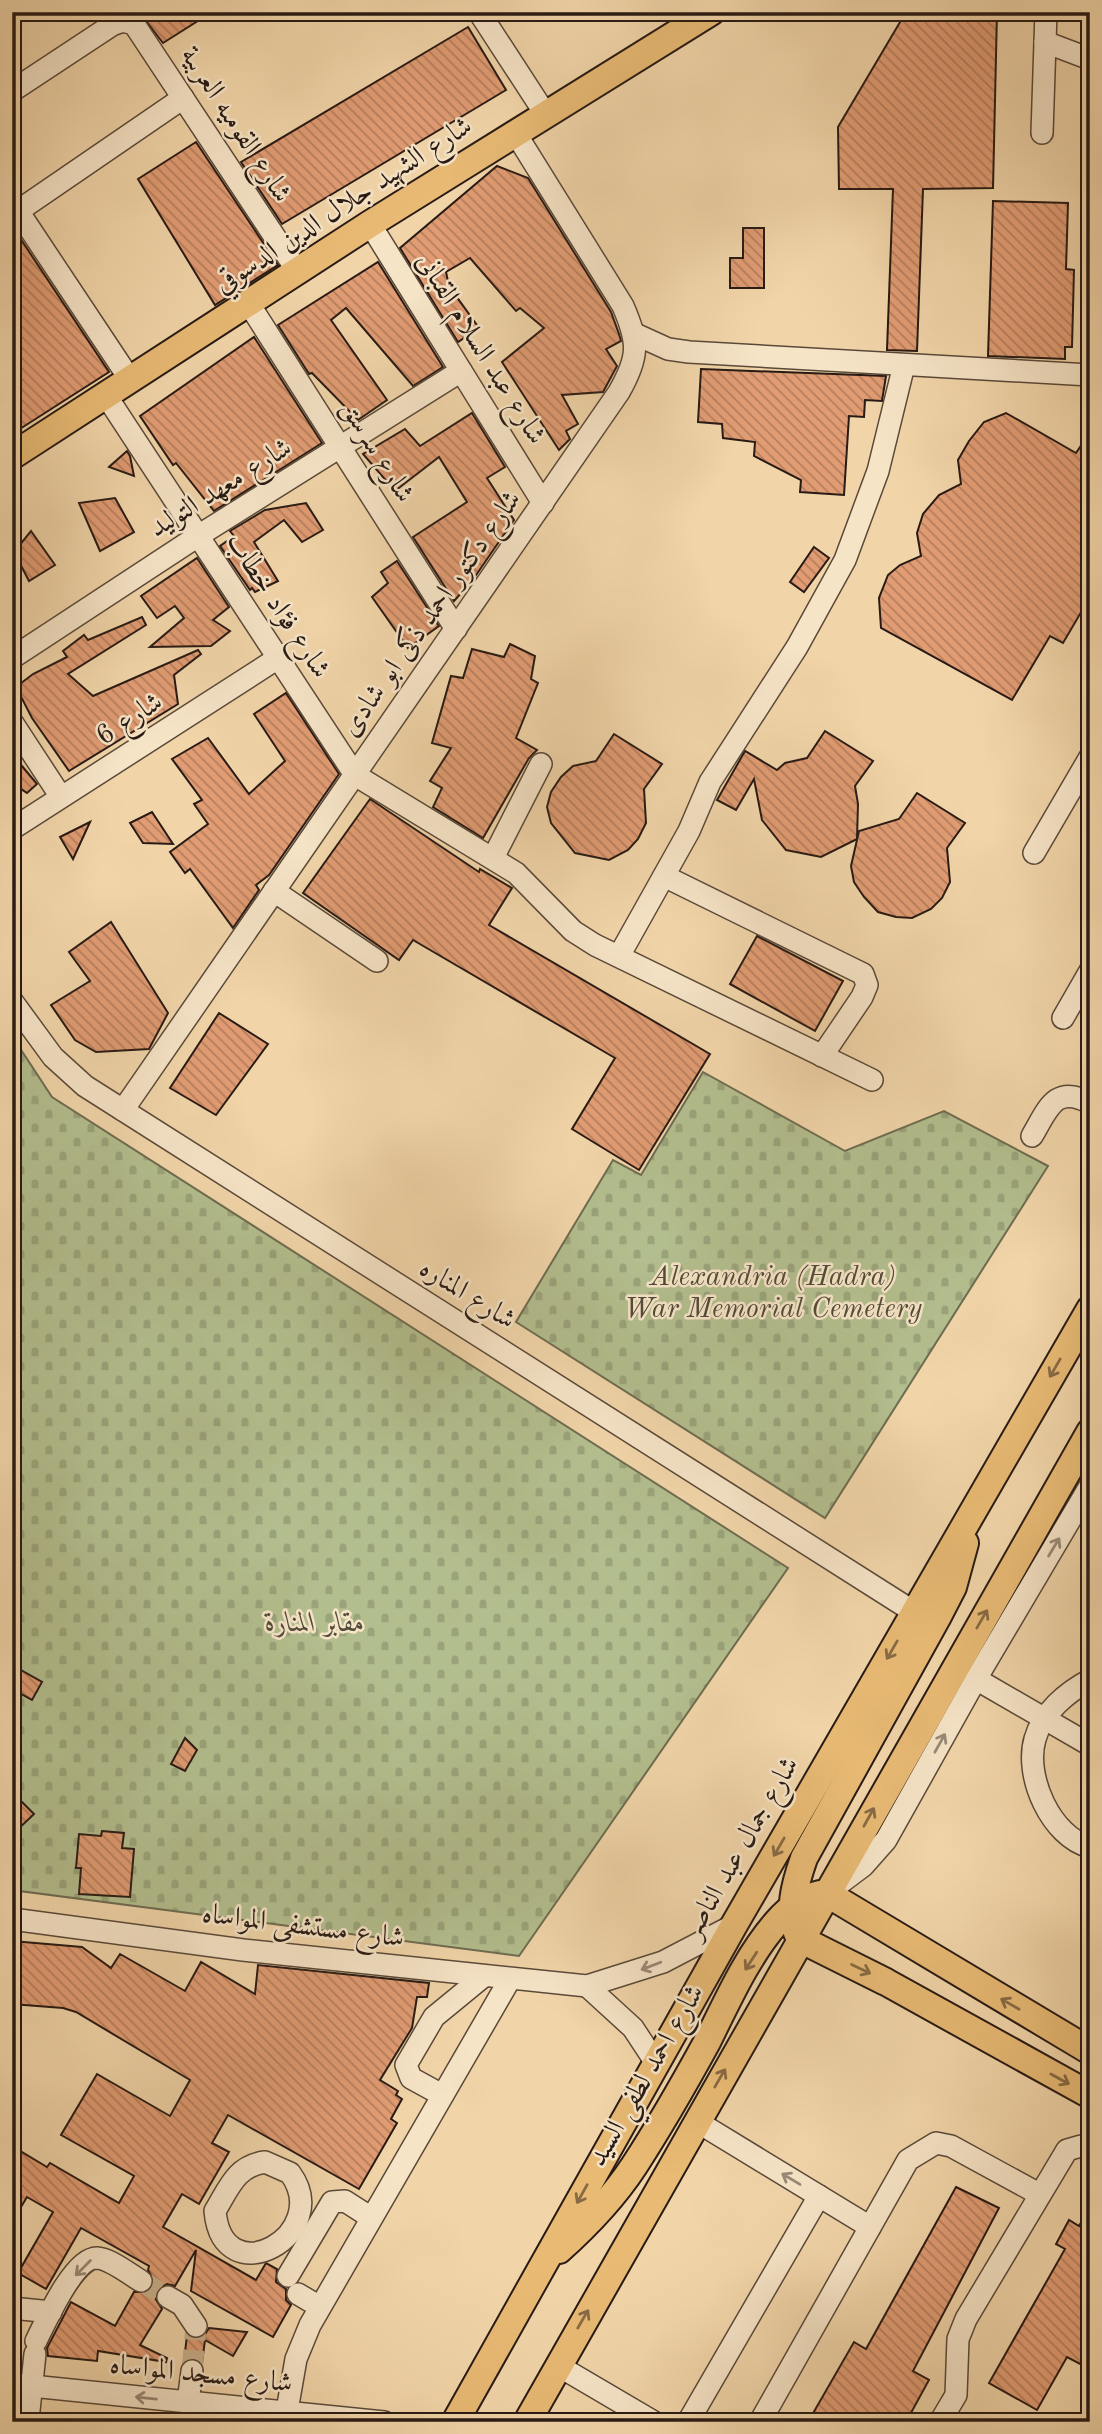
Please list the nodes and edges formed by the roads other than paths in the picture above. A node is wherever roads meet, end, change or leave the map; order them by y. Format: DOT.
graph roads {
  1 [pos="479,12"];
  2 [pos="711,12"];
  3 [pos="1045,12"];
  4 [pos="1045,42"];
  5 [pos="1090,60"];
  6 [pos="12,91"];
  7 [pos="183,98"];
  8 [pos="546,115"];
  9 [pos="1042,133"];
  10 [pos="516,134"];
  11 [pos="15,206"];
  12 [pos="370,224"];
  13 [pos="298,272"];
  14 [pos="249,304"];
  15 [pos="635,334"];
  16 [pos="904,365"];
  17 [pos="461,371"];
  18 [pos="1090,375"];
  19 [pos="131,381"];
  20 [pos="107,397"];
  21 [pos="340,447"];
  22 [pos="12,456"];
  23 [pos="542,503"];
  24 [pos="198,536"];
  25 [pos="456,629"];
  26 [pos="12,658"];
  27 [pos="278,658"];
  28 [pos="12,722"];
  29 [pos="1090,757"];
  30 [pos="541,764"];
  31 [pos="355,775"];
  32 [pos="61,797"];
  33 [pos="12,829"];
  34 [pos="1034,853"];
  35 [pos="493,858"];
  36 [pos="664,876"];
  37 [pos="274,891"];
  38 [pos="619,956"];
  39 [pos="377,961"];
  40 [pos="1090,971"];
  41 [pos="12,1001"];
  42 [pos="1063,1018"];
  43 [pos="822,1056"];
  44 [pos="872,1080"];
  45 [pos="1090,1103"];
  46 [pos="123,1110"];
  47 [pos="1032,1136"];
  48 [pos="1090,1309"];
  49 [pos="1090,1432"];
  50 [pos="1090,1486"];
  51 [pos="969,1518"];
  52 [pos="914,1612"];
  53 [pos="976,1679"];
  54 [pos="1090,1680"];
  55 [pos="1045,1719"];
  56 [pos="1090,1745"];
  57 [pos="1090,1847"];
  58 [pos="826,1893"];
  59 [pos="793,1908"];
  60 [pos="12,1919"];
  61 [pos="734,1924"];
  62 [pos="800,1939"];
  63 [pos="484,1976"];
  64 [pos="510,1979"];
  65 [pos="587,1986"];
  66 [pos="1090,2050"];
  67 [pos="656,2063"];
  68 [pos="442,2095"];
  69 [pos="1090,2095"];
  70 [pos="696,2121"];
  71 [pos="1090,2148"];
  72 [pos="1039,2194"];
  73 [pos="819,2196"];
  74 [pos="370,2217"];
  75 [pos="291,2227"];
  76 [pos="870,2227"];
  77 [pos="310,2238"];
  78 [pos="541,2266"];
  79 [pos="141,2281"];
  80 [pos="168,2297"];
  81 [pos="320,2307"];
  82 [pos="12,2308"];
  83 [pos="51,2312"];
  84 [pos="195,2326"];
  85 [pos="557,2365"];
  86 [pos="192,2371"];
  87 [pos="22,2385"];
  88 [pos="188,2402"];
  89 [pos="286,2417"];
  90 [pos="27,2420"];
  91 [pos="941,2421"];
  92 [pos="384,2422"];
  93 [pos="455,2422"];
  94 [pos="527,2422"];
  95 [pos="654,2422"];
  96 [pos="688,2422"];
  97 [pos="760,2422"];
  1 -- 8 [label="street"];
  2 -- 8 [label="main road, شارع الشهيد جلال الدين الدسوقي"];
  3 -- 4 [label="street"];
  4 -- 5 [label="street"];
  4 -- 9 [label="street"];
  6 -- 7 [label="street, شارع القوميه العربية"];
  7 -- 11 [label="street"];
  7 -- 13 [label="street, شارع القوميه العربية"];
  8 -- 10 [label="main road, شارع الشهيد جلال الدين الدسوقي"];
  10 -- 12 [label="main road, شارع الشهيد جلال الدين الدسوقي"];
  10 -- 15 [label="street, شارع دكتور احمد ذكى ابو شادى"];
  11 -- 19 [label="street"];
  12 -- 13 [label="main road, شارع الشهيد جلال الدين الدسوقي"];
  12 -- 17 [label="street, شارع عبد السلام القبانى"];
  13 -- 14 [label="main road, شارع الشهيد جلال الدين الدسوقي"];
  14 -- 19 [label="main road, شارع الشهيد جلال الدين الدسوقي"];
  14 -- 21 [label="street, شارع سرسق"];
  15 -- 16 [label="street"];
  15 -- 23 [label="street, شارع دكتور احمد ذكى ابو شادى"];
  16 -- 18 [label="street"];
  16 -- 36 [label="street"];
  17 -- 21 [label="street, شارع معهد التوليد"];
  17 -- 23 [label="street, شارع عبد السلام القبانى"];
  19 -- 20 [label="main road, شارع الشهيد جلال الدين الدسوقي"];
  20 -- 22 [label="main road, شارع الشهيد جلال الدين الدسوقي"];
  20 -- 24 [label="street, شارع فؤاد خطاب"];
  21 -- 24 [label="street, شارع معهد التوليد"];
  21 -- 25 [label="street, شارع سرسق"];
  23 -- 25 [label="street, شارع دكتور احمد ذكى ابو شادى"];
  24 -- 26 [label="street, شارع معهد التوليد"];
  24 -- 27 [label="street, شارع فؤاد خطاب"];
  25 -- 31 [label="street, شارع دكتور احمد ذكى ابو شادى"];
  27 -- 31 [label="street, شارع فؤاد خطاب"];
  27 -- 32 [label="street, شارع 6"];
  28 -- 32 [label="street"];
  29 -- 34 [label="street"];
  30 -- 35 [label="street"];
  31 -- 35 [label="street"];
  31 -- 37 [label="street, شارع دكتور احمد ذكى ابو شادى"];
  32 -- 33 [label="street, شارع 6"];
  35 -- 38 [label="street"];
  36 -- 38 [label="street"];
  36 -- 43 [label="street"];
  37 -- 39 [label="street"];
  37 -- 46 [label="street, شارع دكتور احمد ذكى ابو شادى"];
  38 -- 43 [label="street"];
  40 -- 42 [label="street"];
  41 -- 46 [label="street, شارع المناره"];
  43 -- 44 [label="street"];
  45 -- 47 [label="street"];
  46 -- 52 [label="street, شارع المناره"];
  48 -- 51 [label="main road, شارع جمال عبد الناصر, one-way"];
  58 -- 49 [label="main road, one-way"];
  53 -- 50 [label="street, one-way"];
  51 -- 52 [label="main road, شارع جمال عبد الناصر"];
  51 -- 59 [label="main road"];
  52 -- 61 [label="main road, شارع جمال عبد الناصر, one-way"];
  53 -- 55 [label="street"];
  58 -- 53 [label="street, one-way"];
  54 -- 55 [label="street"];
  55 -- 56 [label="street"];
  55 -- 57 [label="street"];
  58 -- 59 [label="main road, شارع احمد لطفي السيد"];
  58 -- 62 [label="main road"];
  66 -- 58 [label="main road, one-way"];
  59 -- 62 [label="main road"];
  59 -- 78 [label="main road, شارع احمد لطفي السيد, one-way"];
  60 -- 63 [label="street, شارع مستشفى المواساه"];
  61 -- 65 [label="street, شارع مستشفى المواساه, one-way"];
  61 -- 67 [label="main road, شارع جمال عبد الناصر"];
  62 -- 69 [label="main road, one-way"];
  70 -- 62 [label="main road, one-way"];
  63 -- 64 [label="street, شارع مستشفى المواساه"];
  63 -- 68 [label="street"];
  64 -- 65 [label="street, شارع مستشفى المواساه"];
  64 -- 68 [label="street"];
  65 -- 67 [label="street"];
  67 -- 78 [label="main road, شارع جمال عبد الناصر, one-way"];
  68 -- 74 [label="street"];
  73 -- 70 [label="street, one-way"];
  85 -- 70 [label="main road, one-way"];
  71 -- 72 [label="street"];
  72 -- 76 [label="street"];
  72 -- 91 [label="street"];
  73 -- 76 [label="street"];
  73 -- 96 [label="street"];
  74 -- 77 [label="street"];
  74 -- 81 [label="street"];
  75 -- 75 [label="street"];
  75 -- 77 [label="street"];
  76 -- 97 [label="street"];
  77 -- 81 [label="street"];
  78 -- 93 [label="main road, شارع جمال عبد الناصر"];
  79 -- 83 [label="street, one-way"];
  80 -- 84 [label="street"];
  81 -- 89 [label="street"];
  82 -- 83 [label="street"];
  83 -- 87 [label="street"];
  85 -- 94 [label="main road"];
  85 -- 95 [label="street"];
  86 -- 88 [label="street"];
  88 -- 87 [label="street, شارع مسجد المواساه, one-way"];
  87 -- 90 [label="street"];
  88 -- 89 [label="street, شارع مسجد المواساه"];
  89 -- 92 [label="street, شارع مسجد المواساه"];
}
